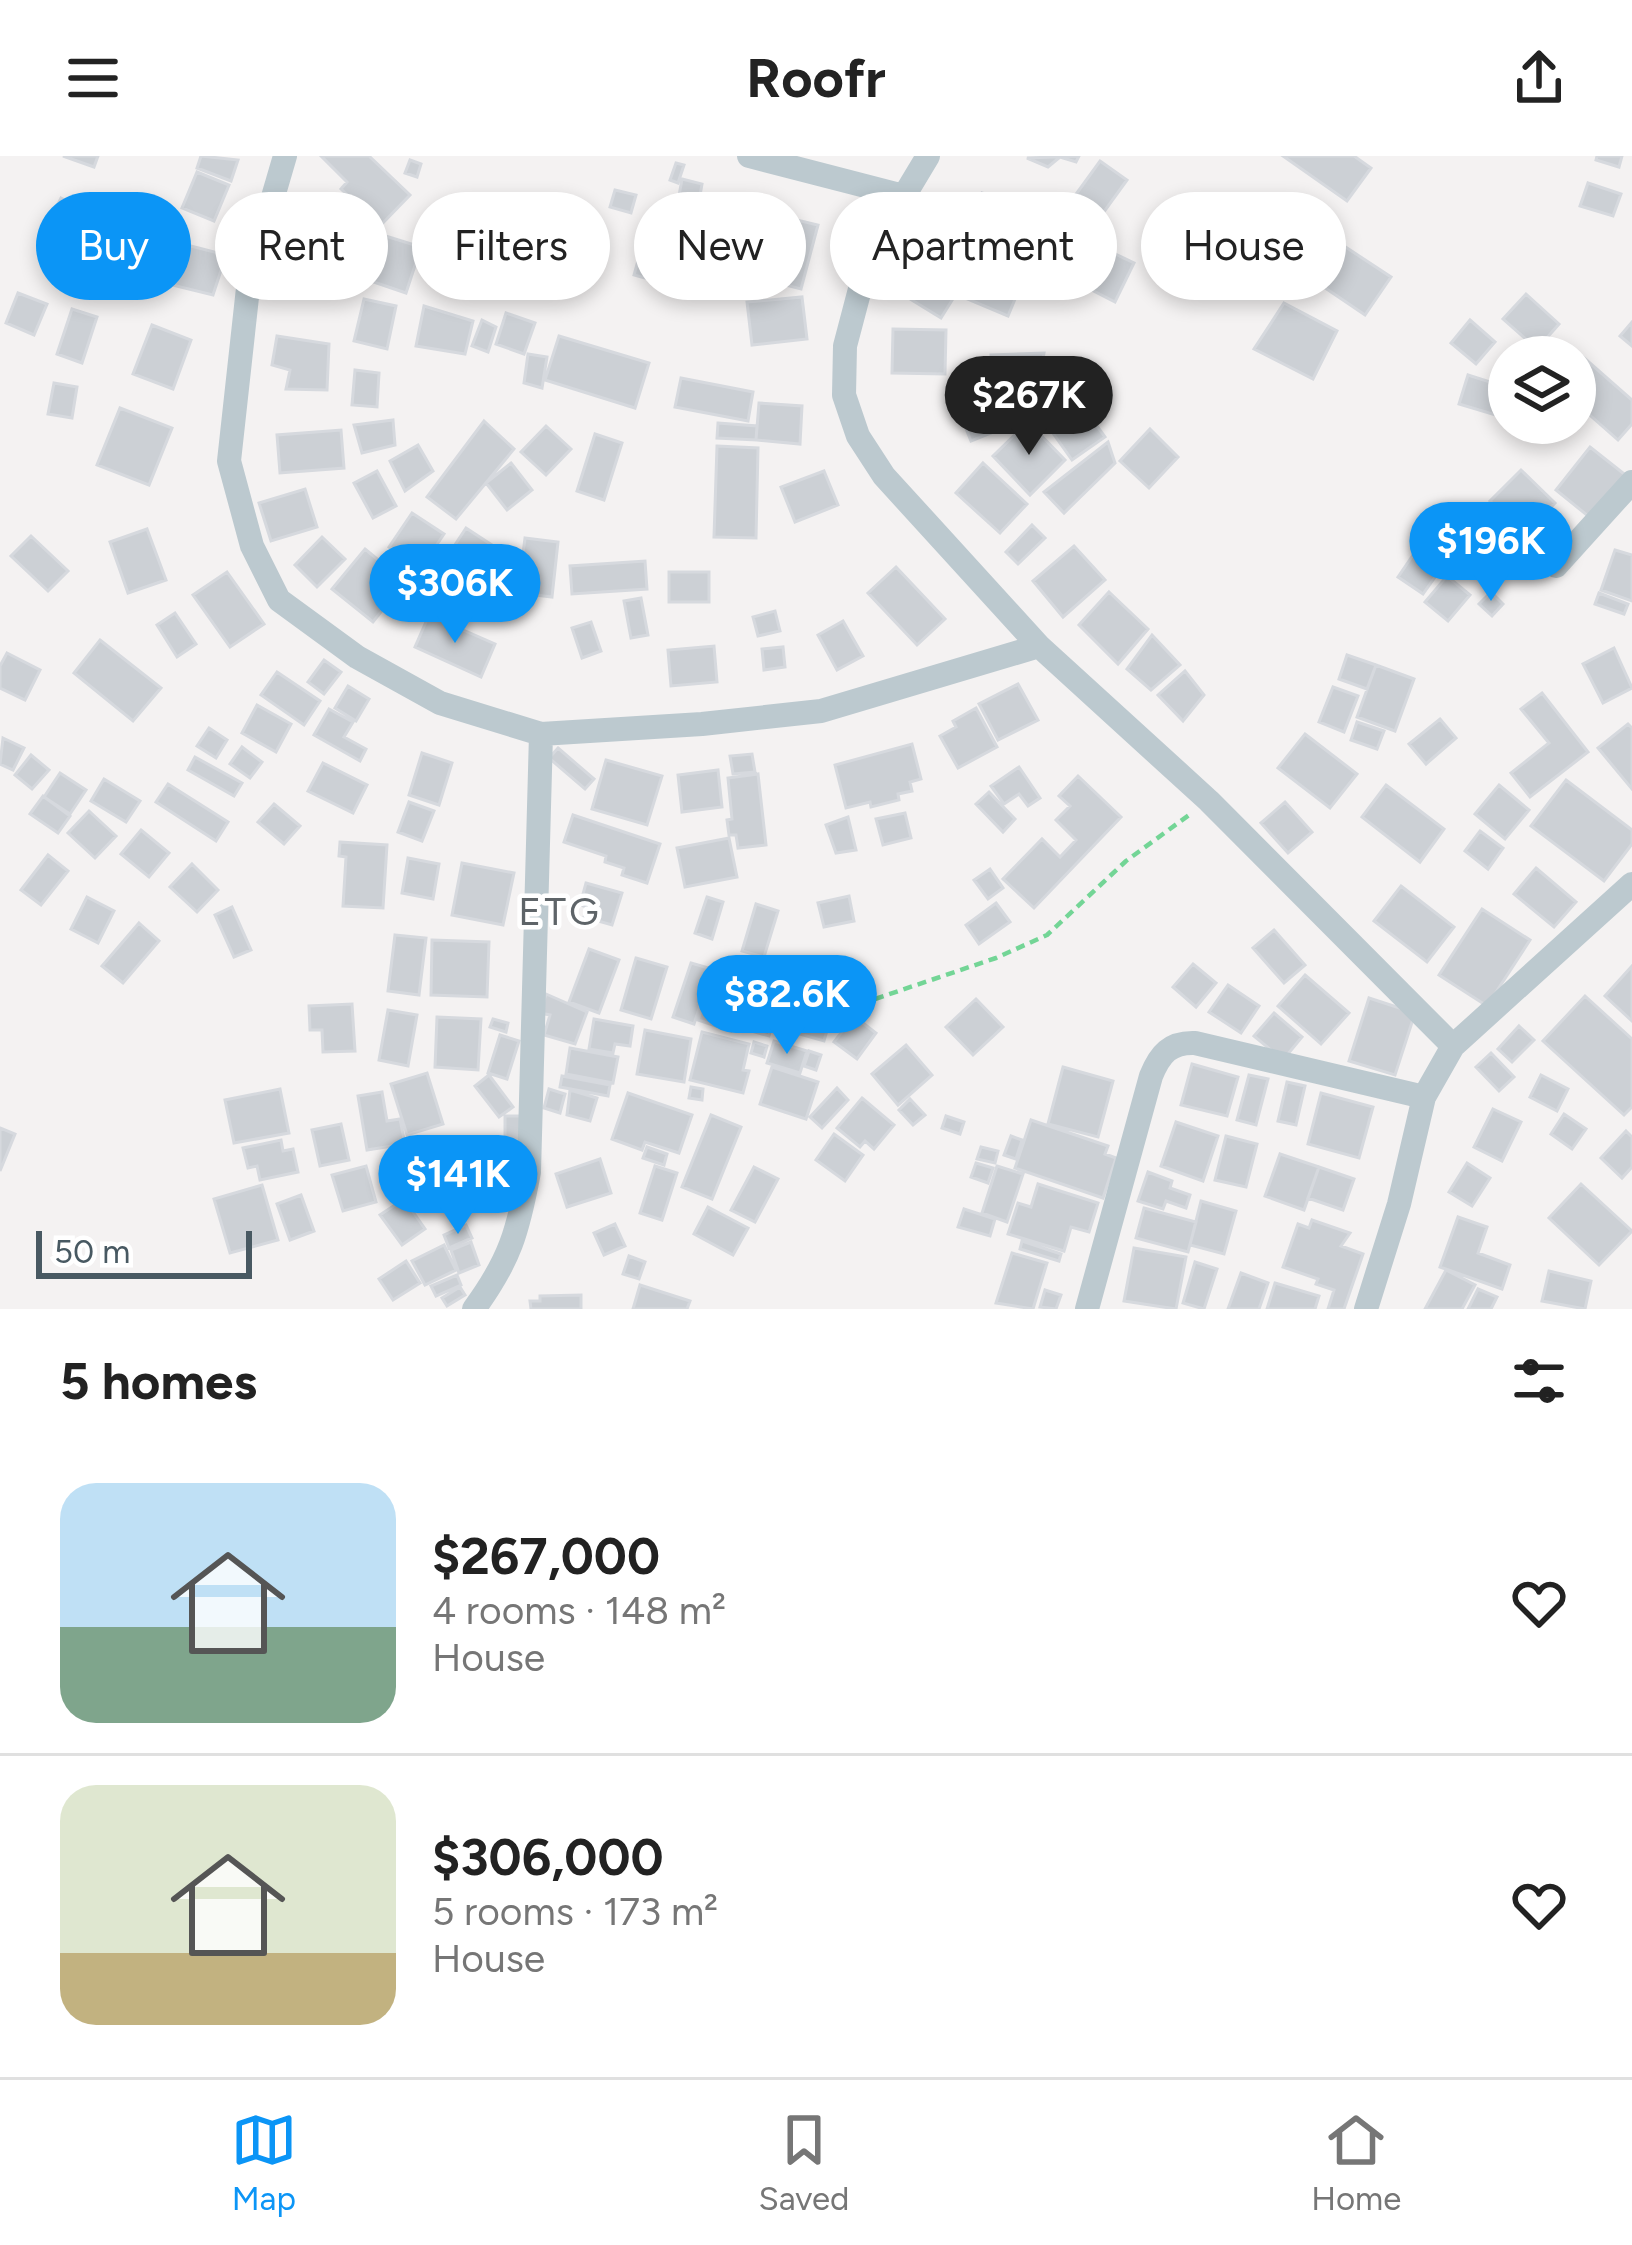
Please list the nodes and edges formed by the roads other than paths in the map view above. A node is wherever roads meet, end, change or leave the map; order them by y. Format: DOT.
graph roads {
  1 [pos="285,156"];
  2 [pos="749,156"];
  3 [pos="928,156"];
  4 [pos="888,192"];
  5 [pos="906,192"];
  6 [pos="857,300"];
  7 [pos="1632,482"];
  8 [pos="1556,566"];
  9 [pos="1039,646"];
  10 [pos="542,734"];
  11 [pos="1632,884"];
  12 [pos="1454,1046"];
  13 [pos="1424,1097"];
  14 [pos="475,1309"];
  15 [pos="1087,1309"];
  16 [pos="1366,1309"];
  1 -- 10 [label="street"];
  2 -- 4 [label="street"];
  3 -- 5 [label="street"];
  6 -- 9 [label="street"];
  7 -- 8 [label="street"];
  9 -- 10 [label="street"];
  9 -- 12 [label="street"];
  10 -- 14 [label="street"];
  11 -- 12 [label="street"];
  12 -- 13 [label="street"];
  13 -- 15 [label="street"];
  13 -- 16 [label="street"];
}
